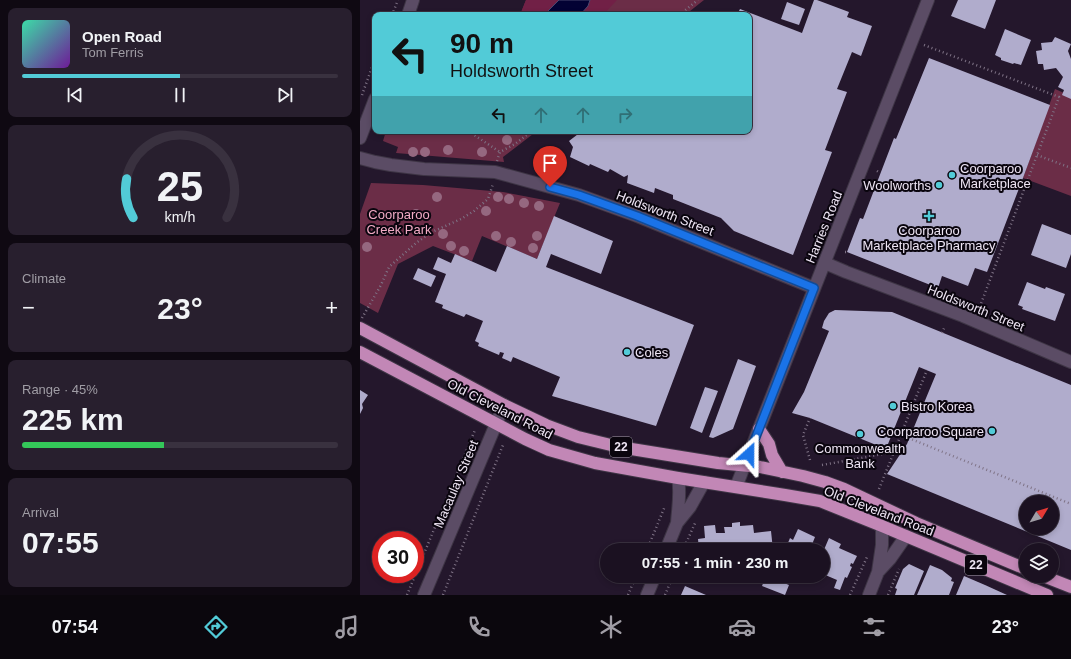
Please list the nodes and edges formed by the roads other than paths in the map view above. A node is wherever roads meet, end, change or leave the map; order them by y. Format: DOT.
graph roads {
  1 [pos="413,0"];
  2 [pos="928,0"];
  3 [pos="409,12"];
  4 [pos="372,107"];
  5 [pos="360,138"];
  6 [pos="360,158"];
  7 [pos="825,263"];
  8 [pos="814,288"];
  9 [pos="360,328"];
  10 [pos="360,352"];
  11 [pos="1071,362"];
  12 [pos="504,406"];
  13 [pos="496,424"];
  14 [pos="759,429"];
  15 [pos="744,466"];
  16 [pos="782,472"];
  17 [pos="678,478"];
  18 [pos="704,482"];
  19 [pos="736,487"];
  20 [pos="677,523"];
  21 [pos="882,526"];
  22 [pos="906,536"];
  23 [pos="669,543"];
  24 [pos="1019,566"];
  25 [pos="878,572"];
  26 [pos="1059,582"];
  27 [pos="652,583"];
  28 [pos="1071,587"];
  29 [pos="424,595"];
  30 [pos="647,595"];
  31 [pos="869,595"];
  32 [pos="1047,595"];
  1 -- 3 [label="street"];
  2 -- 7 [label="street, Harries Road"];
  4 -- 5 [label="street"];
  6 -- 8 [label="street, Holdsworth Street"];
  7 -- 8 [label="street, Harries Road"];
  7 -- 11 [label="street, Holdsworth Street"];
  8 -- 14 [label="street, Harries Road"];
  9 -- 12 [label="highway, Old Cleveland Road / 22"];
  10 -- 13 [label="highway, Old Cleveland Road / 22"];
  12 -- 13 [label="street, Macaulay Street"];
  12 -- 15 [label="highway, Old Cleveland Road / 22"];
  13 -- 17 [label="highway, Old Cleveland Road / 22"];
  13 -- 29 [label="street, Macaulay Street"];
  14 -- 15 [label="street, Harries Road"];
  14 -- 16 [label="highway"];
  15 -- 16 [label="highway, Old Cleveland Road / 22"];
  15 -- 19 [label="street, Harries Road"];
  16 -- 24 [label="highway, Old Cleveland Road / 22"];
  17 -- 18 [label="highway, Old Cleveland Road / 22"];
  17 -- 20 [label="street"];
  18 -- 19 [label="highway, Old Cleveland Road / 22"];
  18 -- 20 [label="street"];
  19 -- 21 [label="highway, Old Cleveland Road / 22"];
  20 -- 23 [label="street"];
  21 -- 22 [label="highway, Old Cleveland Road / 22"];
  21 -- 25 [label="street"];
  22 -- 25 [label="street"];
  22 -- 32 [label="highway, Old Cleveland Road / 22"];
  25 -- 31 [label="street"];
  26 -- 28 [label="highway"];
  27 -- 30 [label="street"];
}
